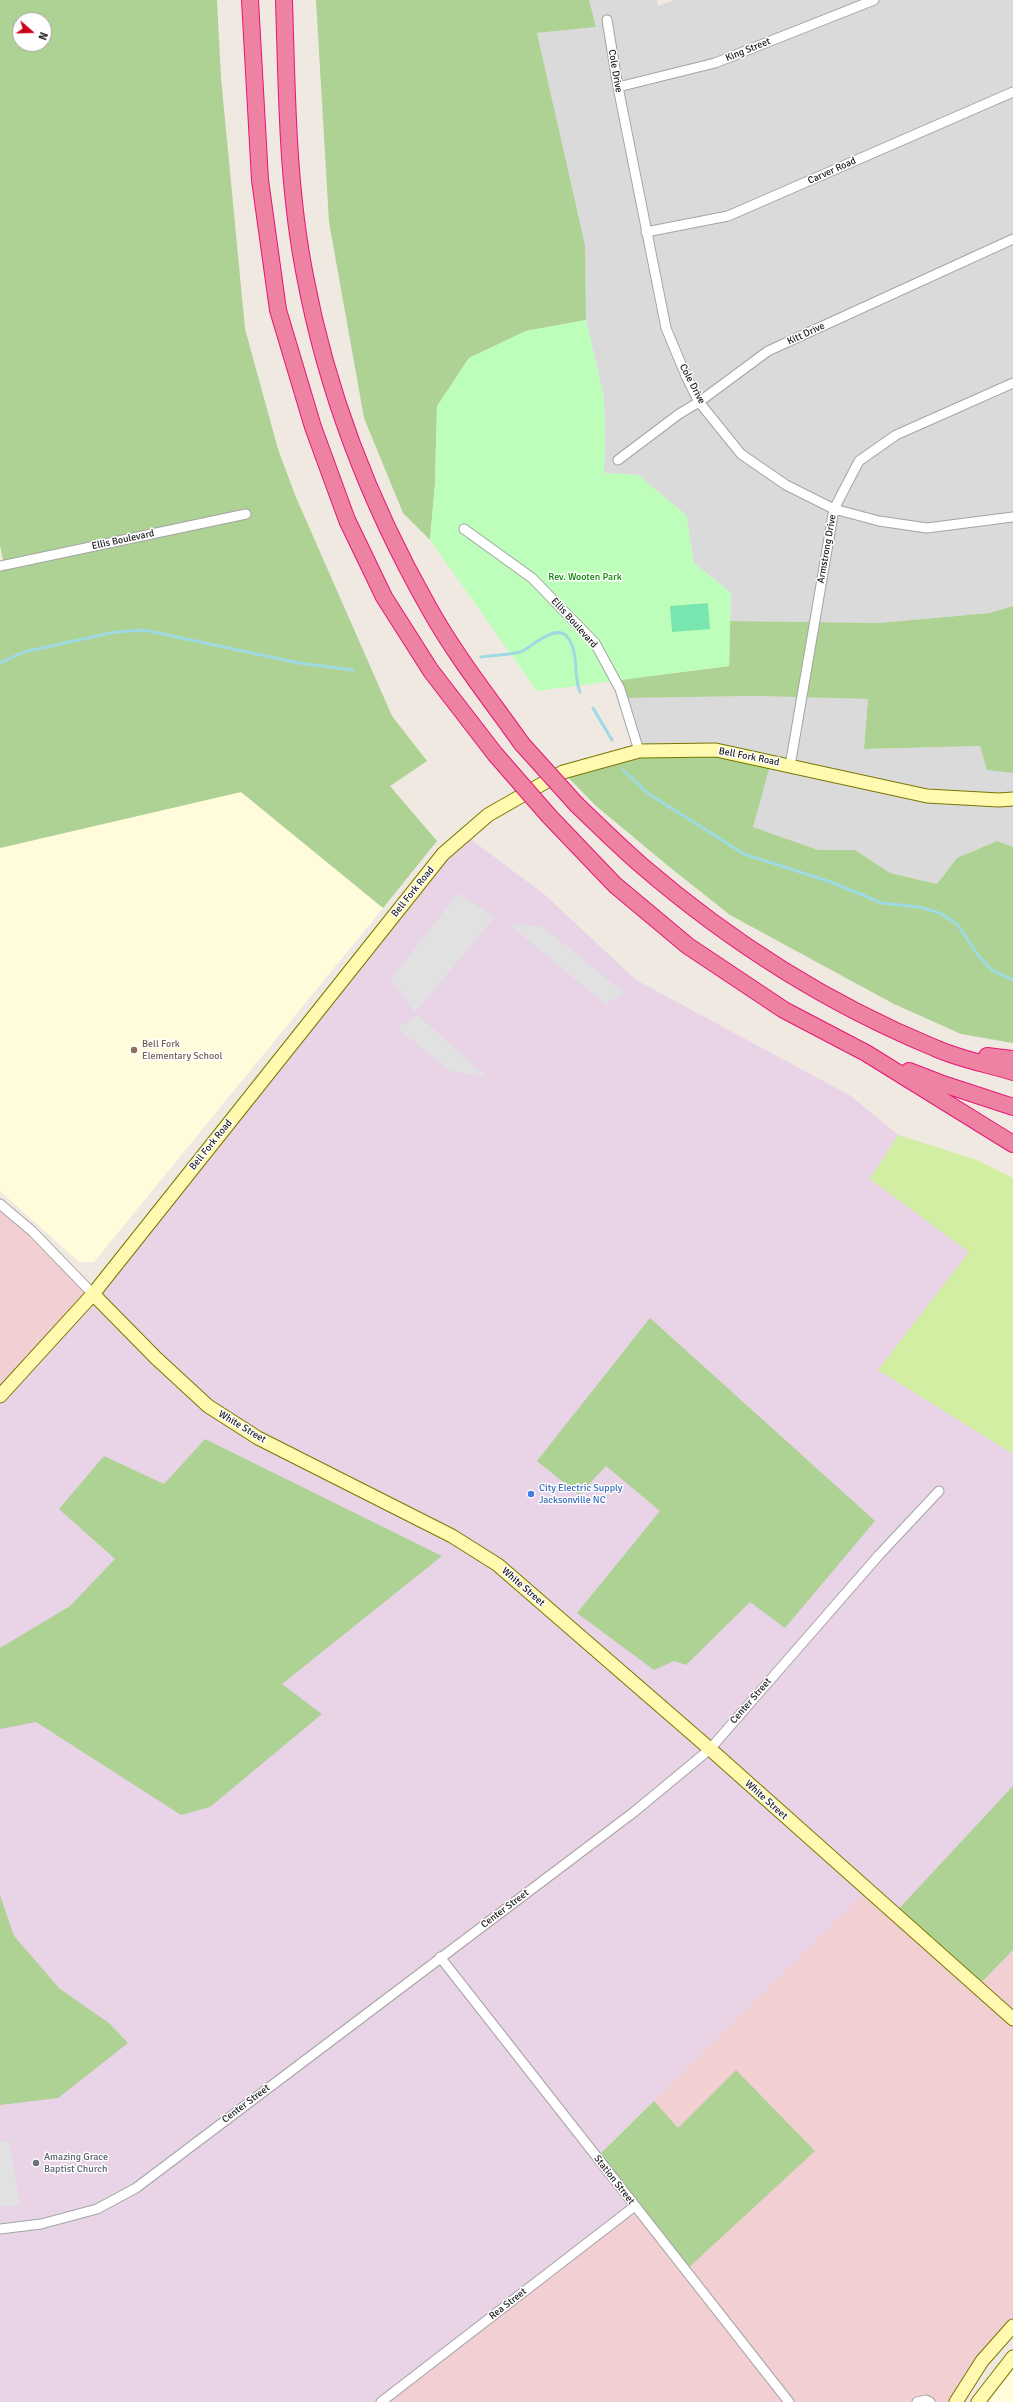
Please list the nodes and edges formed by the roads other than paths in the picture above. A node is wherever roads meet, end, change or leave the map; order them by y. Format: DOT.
graph roads {
  1 [pos="250,0"];
  2 [pos="284,0"];
  3 [pos="874,0"];
  4 [pos="607,20"];
  5 [pos="618,87"];
  6 [pos="1013,92"];
  7 [pos="646,232"];
  8 [pos="1013,239"];
  9 [pos="1013,383"];
  10 [pos="699,402"];
  11 [pos="618,460"];
  12 [pos="834,509"];
  13 [pos="246,514"];
  14 [pos="1013,517"];
  15 [pos="464,529"];
  16 [pos="0,566"];
  17 [pos="639,751"];
  18 [pos="790,766"];
  19 [pos="1013,799"];
  20 [pos="936,1049"];
  21 [pos="866,1053"];
  22 [pos="1013,1059"];
  23 [pos="1013,1072"];
  24 [pos="1013,1107"];
  25 [pos="1013,1144"];
  26 [pos="0,1204"];
  27 [pos="93,1294"];
  28 [pos="0,1396"];
  29 [pos="939,1491"];
  30 [pos="710,1749"];
  31 [pos="440,1957"];
  32 [pos="1013,2019"];
  33 [pos="635,2206"];
  34 [pos="0,2229"];
  35 [pos="1013,2326"];
  36 [pos="1013,2357"];
  37 [pos="381,2402"];
  38 [pos="789,2402"];
  39 [pos="917,2402"];
  40 [pos="930,2402"];
  41 [pos="956,2402"];
  42 [pos="978,2402"];
  1 -- 21 [label="highway, bridge"];
  2 -- 20 [label="highway, bridge"];
  3 -- 5 [label="street, King Street"];
  4 -- 5 [label="street, Cole Drive"];
  5 -- 7 [label="street, Cole Drive"];
  6 -- 7 [label="street, Carver Road"];
  7 -- 10 [label="street, Cole Drive"];
  8 -- 10 [label="street, Kitt Drive"];
  9 -- 12 [label="street, Armstrong Drive"];
  10 -- 11 [label="street, Kitt Drive"];
  10 -- 12 [label="street, Cole Drive"];
  12 -- 14 [label="street, Cole Drive"];
  12 -- 18 [label="street, Armstrong Drive"];
  13 -- 16 [label="street, Ellis Boulevard"];
  15 -- 17 [label="street, Ellis Boulevard"];
  17 -- 18 [label="street, Bell Fork Road"];
  17 -- 27 [label="street, Bell Fork Road"];
  18 -- 19 [label="street, Bell Fork Road"];
  20 -- 22 [label="highway"];
  20 -- 23 [label="highway"];
  21 -- 24 [label="highway"];
  21 -- 25 [label="highway"];
  26 -- 27 [label="street, White Street"];
  27 -- 28 [label="street, Bell Fork Road"];
  27 -- 30 [label="street, White Street"];
  29 -- 30 [label="street, Center Street"];
  30 -- 31 [label="street, Center Street"];
  30 -- 32 [label="street, White Street"];
  31 -- 33 [label="street, Station Street"];
  31 -- 34 [label="street, Center Street"];
  33 -- 37 [label="street, Rea Street"];
  33 -- 38 [label="street, Station Street"];
  35 -- 41 [label="street"];
  36 -- 42 [label="street"];
  39 -- 40 [label="street"];
}
